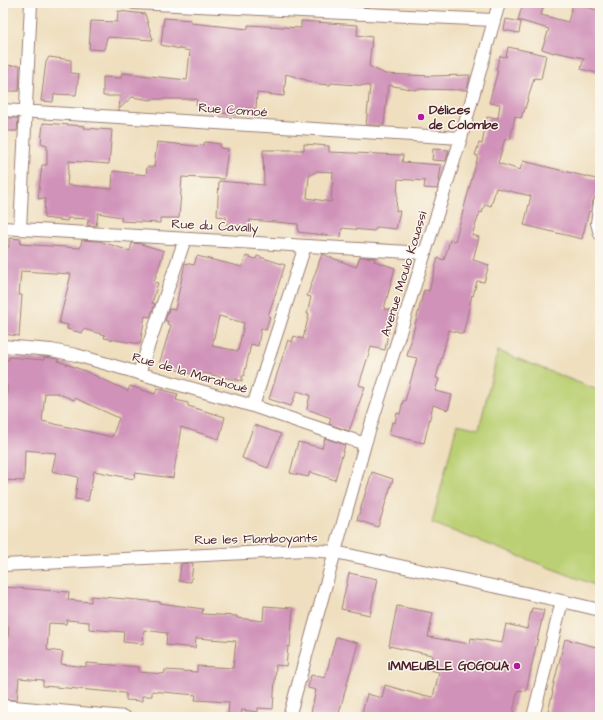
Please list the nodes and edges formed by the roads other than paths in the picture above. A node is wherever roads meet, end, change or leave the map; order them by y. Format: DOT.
graph roads {
  1 [pos="31,3"];
  2 [pos="134,3"];
  3 [pos="499,3"];
  4 [pos="493,20"];
  5 [pos="3,110"];
  6 [pos="25,111"];
  7 [pos="461,138"];
  8 [pos="600,202"];
  9 [pos="3,228"];
  10 [pos="20,229"];
  11 [pos="600,234"];
  12 [pos="185,238"];
  13 [pos="304,246"];
  14 [pos="425,253"];
  15 [pos="3,346"];
  16 [pos="139,373"];
  17 [pos="253,406"];
  18 [pos="365,444"];
  19 [pos="335,552"];
  20 [pos="3,565"];
  21 [pos="562,601"];
  22 [pos="600,610"];
  23 [pos="3,706"];
  24 [pos="125,717"];
  25 [pos="289,717"];
  26 [pos="533,717"];
  1 -- 6 [label="street"];
  2 -- 4 [label="street"];
  3 -- 4 [label="street, Avenue Moulo Kouassi"];
  4 -- 7 [label="street, Avenue Moulo Kouassi"];
  5 -- 6 [label="street, Rue Comoé"];
  6 -- 7 [label="street, Rue Comoé"];
  6 -- 10 [label="street"];
  7 -- 14 [label="street, Avenue Moulo Kouassi"];
  8 -- 11 [label="street"];
  9 -- 10 [label="street, Rue du Cavally"];
  10 -- 12 [label="street, Rue du Cavally"];
  12 -- 13 [label="street, Rue du Cavally"];
  12 -- 16 [label="street"];
  13 -- 14 [label="street, Rue du Cavally"];
  13 -- 17 [label="street"];
  14 -- 18 [label="street, Avenue Moulo Kouassi"];
  15 -- 16 [label="street, Rue de la Marahoué"];
  16 -- 17 [label="street, Rue de la Marahoué"];
  17 -- 18 [label="street, Rue de la Marahoué"];
  18 -- 19 [label="street, Avenue Moulo Kouassi"];
  19 -- 20 [label="street, Rue les Flamboyants"];
  19 -- 21 [label="street, Rue les Flamboyants"];
  19 -- 25 [label="street, Avenue Moulo Kouassi"];
  21 -- 22 [label="street, Rue les Flamboyants"];
  21 -- 26 [label="street"];
  23 -- 24 [label="street"];
}
